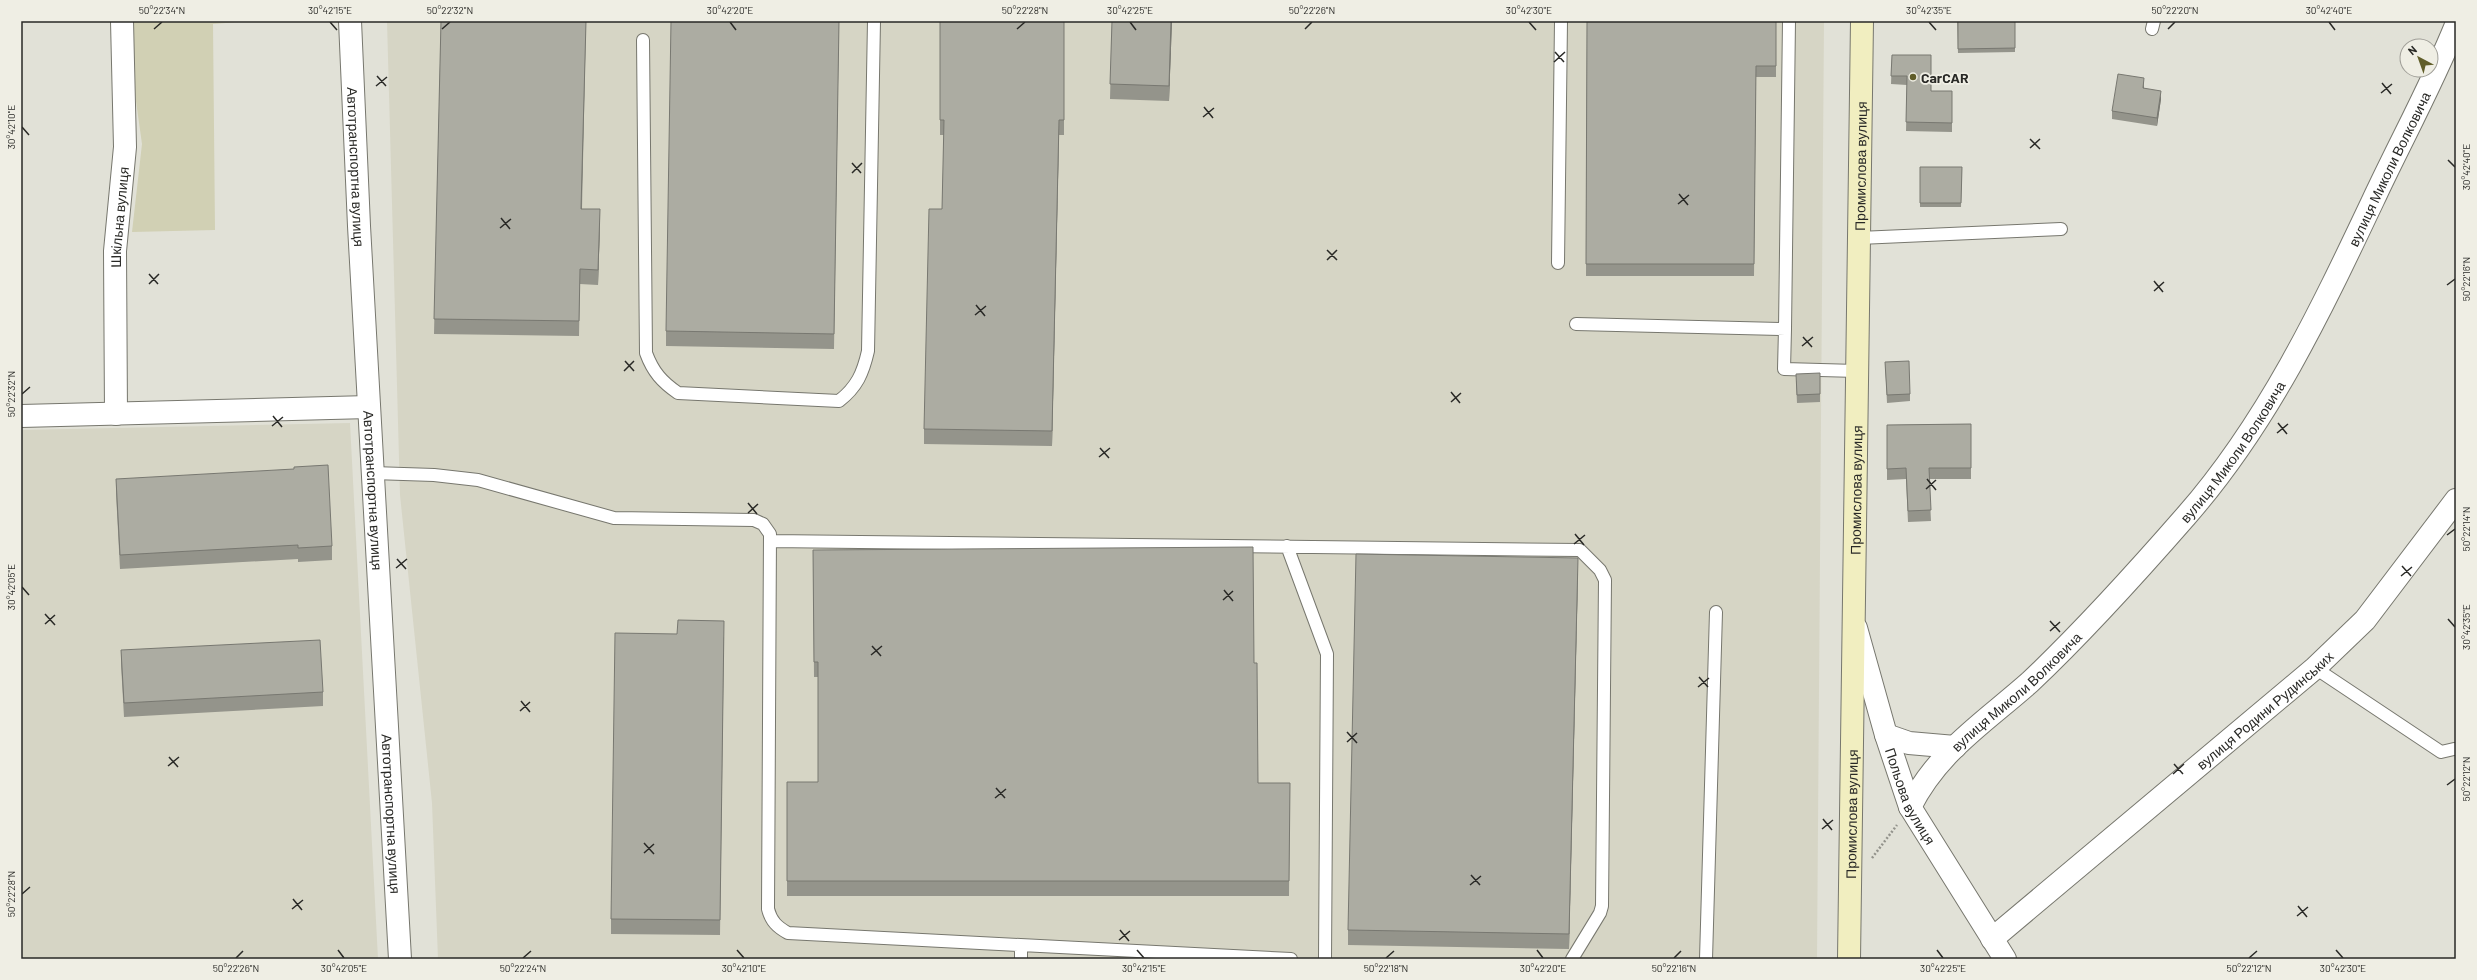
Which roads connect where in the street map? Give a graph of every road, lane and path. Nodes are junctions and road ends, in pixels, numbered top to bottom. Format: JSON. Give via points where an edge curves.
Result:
{"nodes":[{"id":1,"x":122,"y":21,"type":"edge"},
{"id":2,"x":350,"y":21,"type":"edge"},
{"id":3,"x":874,"y":21,"type":"edge"},
{"id":4,"x":1561,"y":21,"type":"edge"},
{"id":5,"x":1789,"y":21,"type":"edge"},
{"id":6,"x":1862,"y":21,"type":"edge"},
{"id":7,"x":2456,"y":25,"type":"edge"},
{"id":8,"x":643,"y":40,"type":"dead end"},
{"id":9,"x":2061,"y":229,"type":"dead end"},
{"id":10,"x":1859,"y":238,"type":"junction"},
{"id":11,"x":1558,"y":263,"type":"dead end"},
{"id":12,"x":1576,"y":324,"type":"dead end"},
{"id":13,"x":1785,"y":329,"type":"junction"},
{"id":14,"x":1857,"y":371,"type":"junction"},
{"id":15,"x":369,"y":407,"type":"junction"},
{"id":16,"x":116,"y":414,"type":"junction"},
{"id":17,"x":21,"y":416,"type":"edge"},
{"id":18,"x":372,"y":473,"type":"junction"},
{"id":19,"x":2456,"y":500,"type":"edge"},
{"id":20,"x":770,"y":540,"type":"junction"},
{"id":21,"x":1287,"y":546,"type":"junction"},
{"id":22,"x":1716,"y":612,"type":"dead end"},
{"id":23,"x":1853,"y":615,"type":"junction"},
{"id":24,"x":2315,"y":668,"type":"junction"},
{"id":25,"x":1886,"y":735,"type":"junction"},
{"id":26,"x":1955,"y":747,"type":"junction"},
{"id":27,"x":2454,"y":749,"type":"dead end"},
{"id":28,"x":1910,"y":806,"type":"junction"},
{"id":29,"x":1870,"y":860,"type":"dead end"},
{"id":30,"x":1992,"y":940,"type":"junction"},
{"id":31,"x":1021,"y":946,"type":"junction"},
{"id":32,"x":400,"y":959,"type":"edge"},
{"id":33,"x":1021,"y":959,"type":"edge"},
{"id":34,"x":1290,"y":959,"type":"edge"},
{"id":35,"x":1325,"y":959,"type":"edge"},
{"id":36,"x":1572,"y":959,"type":"edge"},
{"id":37,"x":1706,"y":959,"type":"edge"},
{"id":38,"x":1849,"y":959,"type":"edge"},
{"id":39,"x":2005,"y":959,"type":"edge"}],
"edges":[{"from":1,"to":16,"type":"street","name":"Шкільна вулиця","via":[[125,147],[115,251]]},
{"from":2,"to":15,"type":"street","name":"Автотранспортна вулиця"},
{"from":3,"to":8,"type":"lane","via":[[868,351],[863,372],[853,390],[839,401],[678,393],[662,382],[651,367],[646,353]]},
{"from":4,"to":11,"type":"lane"},
{"from":5,"to":13,"type":"lane"},
{"from":6,"to":10,"type":"street","name":"Промислова вулиця"},
{"from":7,"to":26,"type":"street","name":"вулиця Миколи Волковича","via":[[2320,312],[2257,424],[2187,515],[2107,602],[2031,681]]},
{"from":9,"to":10,"type":"lane"},
{"from":10,"to":14,"type":"street","name":"Промислова вулиця"},
{"from":12,"to":13,"type":"lane"},
{"from":13,"to":14,"type":"lane","via":[[1784,369]]},
{"from":14,"to":23,"type":"street","name":"Промислова вулиця"},
{"from":15,"to":16,"type":"street"},
{"from":15,"to":18,"type":"street","name":"Автотранспортна вулиця"},
{"from":16,"to":17,"type":"street"},
{"from":18,"to":20,"type":"lane","via":[[434,474],[478,480],[614,518],[754,520],[768,528]]},
{"from":18,"to":32,"type":"street","name":"Автотранспортна вулиця"},
{"from":19,"to":24,"type":"street","name":"вулиця Родини Рудинських","via":[[2365,620]]},
{"from":20,"to":21,"type":"lane"},
{"from":20,"to":31,"type":"lane","via":[[768,909],[774,923],[788,933]]},
{"from":21,"to":35,"type":"lane","via":[[1327,654]]},
{"from":21,"to":36,"type":"lane","via":[[1576,549],[1583,552],[1603,574],[1605,580],[1602,906]]},
{"from":22,"to":37,"type":"lane"},
{"from":23,"to":25,"type":"street","name":"Польова вулиця"},
{"from":23,"to":38,"type":"street","name":"Промислова вулиця"},
{"from":24,"to":27,"type":"lane","via":[[2441,752]]},
{"from":24,"to":30,"type":"street","name":"вулиця Родини Рудинських"},
{"from":25,"to":26,"type":"street","via":[[1909,743]]},
{"from":25,"to":28,"type":"street","name":"Польова вулиця"},
{"from":26,"to":28,"type":"street","name":"вулиця Миколи Волковича","via":[[1922,782]]},
{"from":28,"to":29,"type":"path"},
{"from":28,"to":30,"type":"street","name":"Польова вулиця"},
{"from":30,"to":39,"type":"street","name":"Польова вулиця"},
{"from":31,"to":33,"type":"lane"},
{"from":31,"to":34,"type":"lane"}]}
